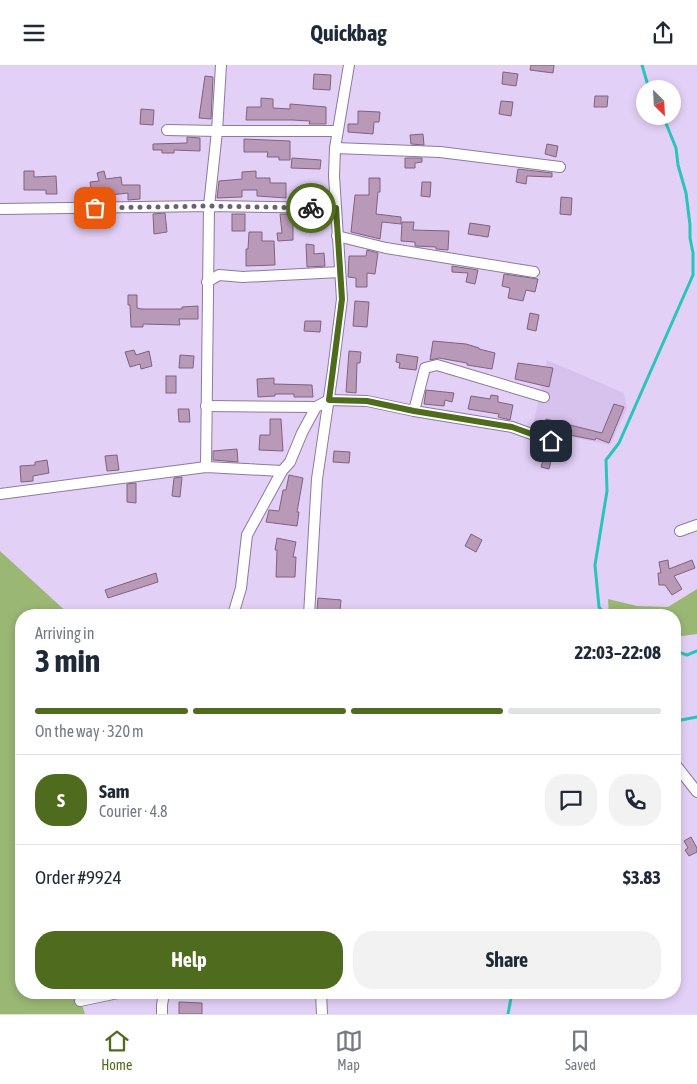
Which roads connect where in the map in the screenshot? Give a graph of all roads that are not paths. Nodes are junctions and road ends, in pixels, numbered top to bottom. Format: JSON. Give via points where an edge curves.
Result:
{"nodes":[{"id":1,"x":221,"y":65,"type":"edge"},
{"id":2,"x":348,"y":65,"type":"edge"},
{"id":3,"x":167,"y":130,"type":"dead end"},
{"id":4,"x":216,"y":131,"type":"junction"},
{"id":5,"x":337,"y":131,"type":"junction"},
{"id":6,"x":335,"y":147,"type":"junction"},
{"id":7,"x":560,"y":167,"type":"dead end"},
{"id":8,"x":209,"y":206,"type":"junction"},
{"id":9,"x":336,"y":208,"type":"junction"},
{"id":10,"x":0,"y":209,"type":"edge"},
{"id":11,"x":337,"y":236,"type":"junction"},
{"id":12,"x":340,"y":272,"type":"junction"},
{"id":13,"x":534,"y":272,"type":"dead end"},
{"id":14,"x":207,"y":282,"type":"junction"},
{"id":15,"x":544,"y":397,"type":"dead end"},
{"id":16,"x":329,"y":400,"type":"junction"},
{"id":17,"x":206,"y":406,"type":"junction"},
{"id":18,"x":316,"y":407,"type":"junction"},
{"id":19,"x":414,"y":411,"type":"junction"},
{"id":20,"x":551,"y":441,"type":"dead end"},
{"id":21,"x":206,"y":467,"type":"junction"},
{"id":22,"x":282,"y":471,"type":"junction"},
{"id":23,"x":0,"y":494,"type":"edge"},
{"id":24,"x":697,"y":525,"type":"edge"},
{"id":25,"x":680,"y":531,"type":"dead end"},
{"id":26,"x":235,"y":609,"type":"edge"},
{"id":27,"x":309,"y":609,"type":"edge"},
{"id":28,"x":681,"y":772,"type":"edge"},
{"id":29,"x":697,"y":792,"type":"edge"},
{"id":30,"x":90,"y":999,"type":"edge"},
{"id":31,"x":163,"y":999,"type":"edge"},
{"id":32,"x":321,"y":999,"type":"edge"},
{"id":33,"x":80,"y":1001,"type":"dead end"},
{"id":34,"x":162,"y":1014,"type":"edge"},
{"id":35,"x":322,"y":1014,"type":"edge"}],
"edges":[{"from":1,"to":4,"type":"street"},
{"from":2,"to":5,"type":"street"},
{"from":3,"to":4,"type":"street"},
{"from":4,"to":5,"type":"street"},
{"from":4,"to":8,"type":"street"},
{"from":5,"to":6,"type":"street"},
{"from":6,"to":7,"type":"street","via":[[440,152]]},
{"from":6,"to":9,"type":"street"},
{"from":8,"to":9,"type":"street"},
{"from":8,"to":10,"type":"street"},
{"from":8,"to":14,"type":"street"},
{"from":9,"to":11,"type":"street"},
{"from":11,"to":12,"type":"street"},
{"from":11,"to":13,"type":"street","via":[[386,248]]},
{"from":12,"to":14,"type":"street","via":[[243,277],[219,275]]},
{"from":12,"to":16,"type":"street","via":[[342,299]]},
{"from":14,"to":17,"type":"street"},
{"from":15,"to":19,"type":"street","via":[[437,365],[425,368]]},
{"from":16,"to":18,"type":"street"},
{"from":16,"to":19,"type":"street","via":[[367,401]]},
{"from":16,"to":27,"type":"street","via":[[318,479]]},
{"from":17,"to":18,"type":"street"},
{"from":17,"to":21,"type":"street"},
{"from":18,"to":22,"type":"street","via":[[290,462]]},
{"from":19,"to":20,"type":"street","via":[[512,427]]},
{"from":21,"to":22,"type":"street"},
{"from":21,"to":23,"type":"street"},
{"from":22,"to":26,"type":"street","via":[[246,535],[241,588]]},
{"from":24,"to":25,"type":"street"},
{"from":28,"to":29,"type":"street"},
{"from":30,"to":33,"type":"street"},
{"from":31,"to":34,"type":"street"},
{"from":32,"to":35,"type":"street"}]}
